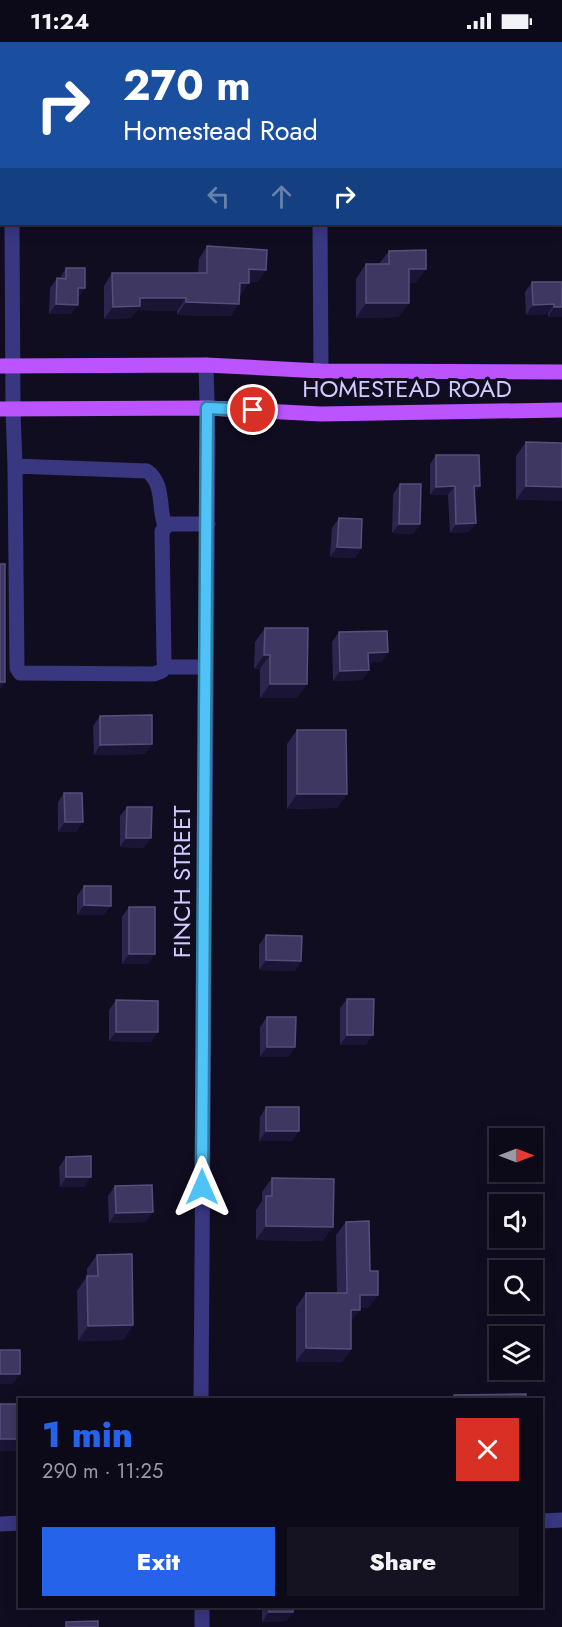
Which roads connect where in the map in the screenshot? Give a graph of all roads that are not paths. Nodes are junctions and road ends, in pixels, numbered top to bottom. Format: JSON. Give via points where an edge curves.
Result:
{"nodes":[{"id":1,"x":12,"y":225,"type":"edge"},
{"id":2,"x":320,"y":225,"type":"edge"},
{"id":3,"x":6,"y":275,"type":"edge"},
{"id":4,"x":206,"y":365,"type":"junction"},
{"id":5,"x":6,"y":366,"type":"edge"},
{"id":6,"x":321,"y":371,"type":"junction"},
{"id":7,"x":562,"y":372,"type":"edge"},
{"id":8,"x":207,"y":408,"type":"junction"},
{"id":9,"x":6,"y":409,"type":"edge"},
{"id":10,"x":562,"y":410,"type":"edge"},
{"id":11,"x":15,"y":466,"type":"junction"},
{"id":12,"x":207,"y":524,"type":"junction"},
{"id":13,"x":165,"y":526,"type":"junction"},
{"id":14,"x":165,"y":665,"type":"junction"},
{"id":15,"x":206,"y":667,"type":"junction"},
{"id":16,"x":201,"y":1398,"type":"edge"},
{"id":17,"x":562,"y":1520,"type":"edge"},
{"id":18,"x":543,"y":1521,"type":"edge"},
{"id":19,"x":18,"y":1523,"type":"edge"},
{"id":20,"x":0,"y":1524,"type":"edge"},
{"id":21,"x":202,"y":1608,"type":"edge"},
{"id":22,"x":202,"y":1627,"type":"edge"}],
"edges":[{"from":1,"to":3,"type":"street"},
{"from":2,"to":6,"type":"street"},
{"from":3,"to":5,"type":"street"},
{"from":4,"to":5,"type":"main road","name":"HOMESTEAD ROAD"},
{"from":4,"to":6,"type":"main road","name":"HOMESTEAD ROAD"},
{"from":4,"to":8,"type":"street","name":"FINCH STREET"},
{"from":5,"to":9,"type":"street"},
{"from":6,"to":7,"type":"main road","name":"HOMESTEAD ROAD"},
{"from":8,"to":9,"type":"main road","name":"HOMESTEAD ROAD"},
{"from":8,"to":10,"type":"main road","name":"HOMESTEAD ROAD","via":[[321,414]]},
{"from":8,"to":12,"type":"street","name":"FINCH STREET"},
{"from":9,"to":11,"type":"street"},
{"from":11,"to":13,"type":"street","via":[[147,471],[160,491]]},
{"from":11,"to":14,"type":"street","via":[[20,673],[154,674]]},
{"from":12,"to":13,"type":"street"},
{"from":12,"to":15,"type":"street","name":"FINCH STREET"},
{"from":13,"to":14,"type":"street"},
{"from":14,"to":15,"type":"street"},
{"from":15,"to":16,"type":"street","name":"FINCH STREET"},
{"from":17,"to":18,"type":"street"},
{"from":19,"to":20,"type":"street"},
{"from":21,"to":22,"type":"street"}]}
